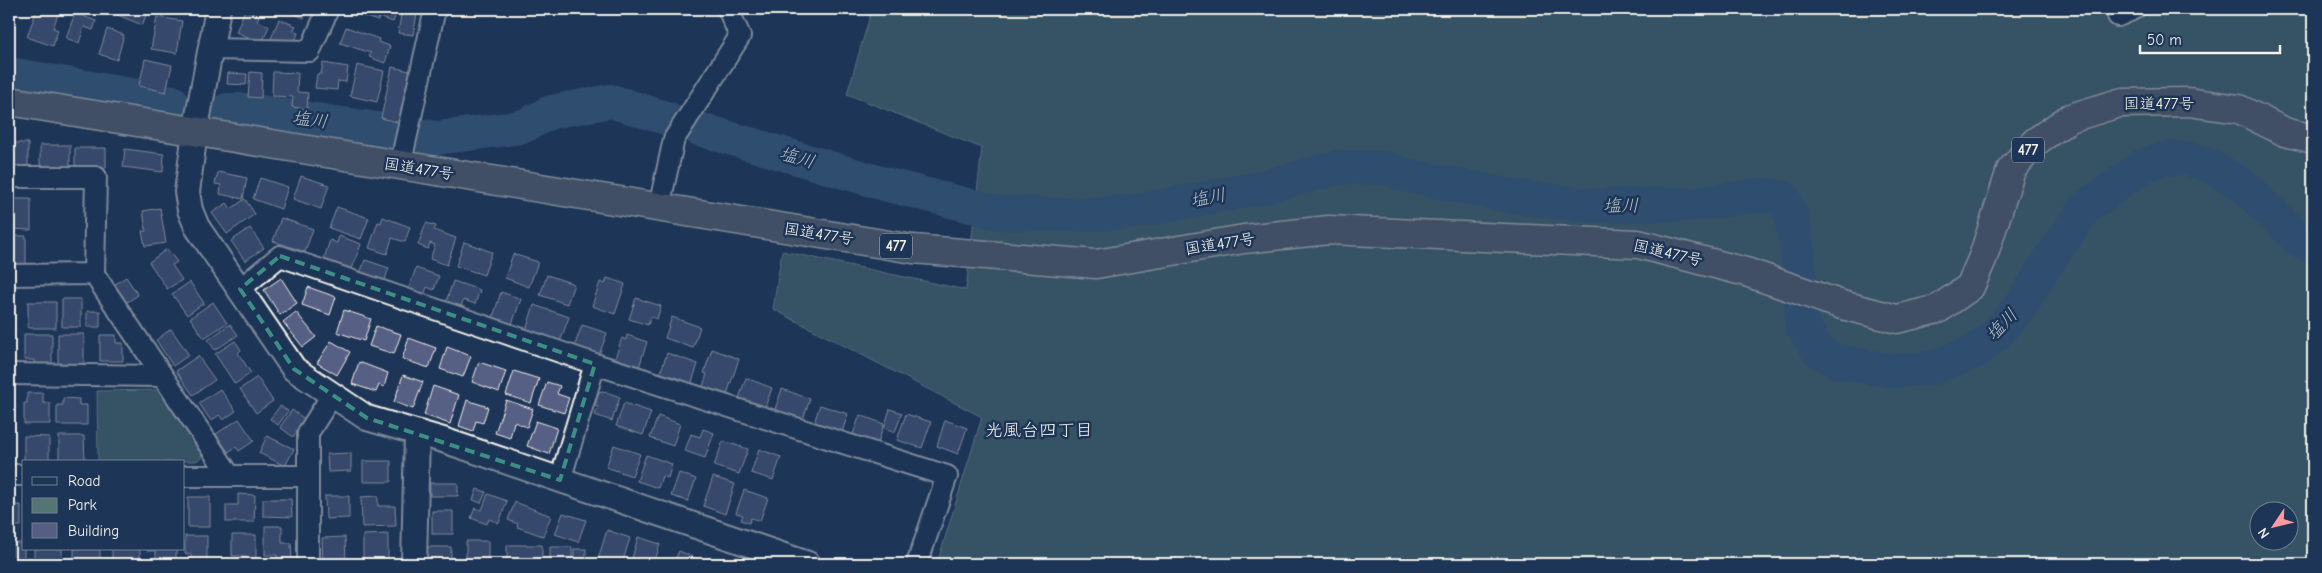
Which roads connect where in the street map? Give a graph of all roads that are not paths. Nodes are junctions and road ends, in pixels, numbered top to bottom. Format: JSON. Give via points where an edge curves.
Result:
{"nodes":[{"id":1,"x":218,"y":9,"type":"edge"},
{"id":2,"x":328,"y":9,"type":"edge"},
{"id":3,"x":435,"y":9,"type":"edge"},
{"id":4,"x":728,"y":9,"type":"edge"},
{"id":5,"x":210,"y":49,"type":"junction"},
{"id":6,"x":9,"y":101,"type":"edge"},
{"id":7,"x":195,"y":132,"type":"junction"},
{"id":8,"x":2313,"y":140,"type":"edge"},
{"id":9,"x":400,"y":166,"type":"junction"},
{"id":10,"x":9,"y":177,"type":"edge"},
{"id":11,"x":659,"y":207,"type":"junction"},
{"id":12,"x":94,"y":274,"type":"junction"},
{"id":13,"x":9,"y":275,"type":"edge"},
{"id":14,"x":240,"y":289,"type":"junction"},
{"id":15,"x":595,"y":364,"type":"junction"},
{"id":16,"x":9,"y":374,"type":"edge"},
{"id":17,"x":162,"y":376,"type":"junction"},
{"id":18,"x":332,"y":395,"type":"junction"},
{"id":19,"x":417,"y":432,"type":"junction"},
{"id":20,"x":9,"y":475,"type":"edge"},
{"id":21,"x":22,"y":475,"type":"edge"},
{"id":22,"x":185,"y":476,"type":"edge"},
{"id":23,"x":230,"y":476,"type":"junction"},
{"id":24,"x":308,"y":476,"type":"junction"},
{"id":25,"x":560,"y":480,"type":"junction"},
{"id":26,"x":308,"y":564,"type":"edge"},
{"id":27,"x":414,"y":564,"type":"edge"},
{"id":28,"x":808,"y":564,"type":"edge"},
{"id":29,"x":918,"y":564,"type":"edge"}],
"edges":[{"from":1,"to":5,"type":"street"},
{"from":2,"to":5,"type":"street","via":[[310,51]]},
{"from":3,"to":9,"type":"street"},
{"from":4,"to":11,"type":"street","via":[[740,36],[674,139]]},
{"from":5,"to":7,"type":"street"},
{"from":6,"to":7,"type":"highway","name":"国道477号","number":"477"},
{"from":7,"to":9,"type":"highway","name":"国道477号","number":"477"},
{"from":7,"to":14,"type":"street","via":[[187,192],[190,210],[197,227]]},
{"from":8,"to":11,"type":"highway","name":"国道477号","number":"477","via":[[2285,132],[2239,110],[2188,102],[2119,103],[2070,118],[2035,142],[2012,170],[1970,287],[1938,309],[1897,319],[1746,272],[1638,244],[1329,230],[1244,239],[1096,264],[913,249]]},
{"from":9,"to":11,"type":"highway","name":"国道477号","number":"477"},
{"from":10,"to":12,"type":"street","via":[[96,177]]},
{"from":12,"to":13,"type":"street"},
{"from":12,"to":17,"type":"street"},
{"from":14,"to":15,"type":"street","via":[[280,256]]},
{"from":14,"to":18,"type":"street","via":[[294,369]]},
{"from":15,"to":25,"type":"street"},
{"from":15,"to":29,"type":"street","via":[[947,476]]},
{"from":16,"to":17,"type":"street"},
{"from":17,"to":23,"type":"street"},
{"from":18,"to":19,"type":"street","via":[[367,418]]},
{"from":18,"to":24,"type":"street","via":[[308,433]]},
{"from":19,"to":25,"type":"street"},
{"from":19,"to":27,"type":"street"},
{"from":20,"to":21,"type":"street"},
{"from":22,"to":23,"type":"street"},
{"from":23,"to":24,"type":"street"},
{"from":24,"to":26,"type":"street"},
{"from":25,"to":28,"type":"street"}]}
